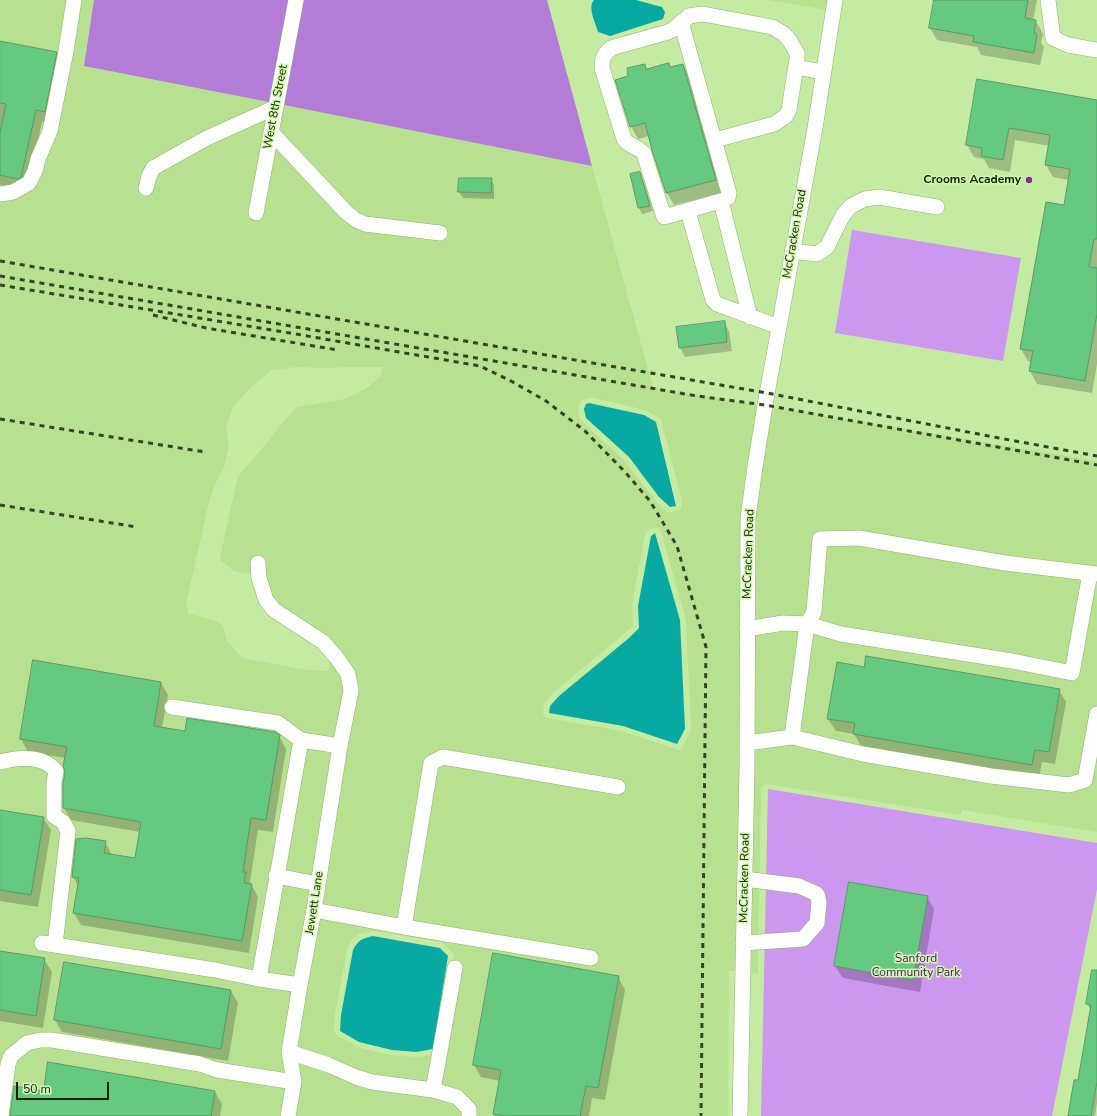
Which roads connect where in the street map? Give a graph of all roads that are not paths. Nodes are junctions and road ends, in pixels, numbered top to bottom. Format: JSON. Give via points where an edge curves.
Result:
{"nodes":[{"id":1,"x":74,"y":0,"type":"edge"},
{"id":2,"x":296,"y":0,"type":"edge"},
{"id":3,"x":835,"y":0,"type":"edge"},
{"id":4,"x":1048,"y":0,"type":"edge"},
{"id":5,"x":681,"y":22,"type":"junction"},
{"id":6,"x":1097,"y":50,"type":"edge"},
{"id":7,"x":796,"y":68,"type":"junction"},
{"id":8,"x":824,"y":72,"type":"junction"},
{"id":9,"x":276,"y":107,"type":"junction"},
{"id":10,"x":271,"y":132,"type":"junction"},
{"id":11,"x":715,"y":140,"type":"junction"},
{"id":12,"x":146,"y":188,"type":"dead end"},
{"id":13,"x":0,"y":194,"type":"edge"},
{"id":14,"x":721,"y":201,"type":"junction"},
{"id":15,"x":937,"y":207,"type":"dead end"},
{"id":16,"x":688,"y":210,"type":"junction"},
{"id":17,"x":256,"y":213,"type":"dead end"},
{"id":18,"x":440,"y":233,"type":"dead end"},
{"id":19,"x":792,"y":251,"type":"junction"},
{"id":20,"x":750,"y":317,"type":"junction"},
{"id":21,"x":779,"y":327,"type":"junction"},
{"id":22,"x":258,"y":563,"type":"dead end"},
{"id":23,"x":1093,"y":573,"type":"edge"},
{"id":24,"x":807,"y":624,"type":"junction"},
{"id":25,"x":747,"y":629,"type":"junction"},
{"id":26,"x":172,"y":707,"type":"dead end"},
{"id":27,"x":1097,"y":714,"type":"edge"},
{"id":28,"x":792,"y":737,"type":"junction"},
{"id":29,"x":301,"y":740,"type":"junction"},
{"id":30,"x":747,"y":743,"type":"junction"},
{"id":31,"x":340,"y":746,"type":"junction"},
{"id":32,"x":0,"y":762,"type":"edge"},
{"id":33,"x":618,"y":787,"type":"dead end"},
{"id":34,"x":276,"y":876,"type":"junction"},
{"id":35,"x":745,"y":879,"type":"junction"},
{"id":36,"x":318,"y":884,"type":"junction"},
{"id":37,"x":314,"y":910,"type":"junction"},
{"id":38,"x":404,"y":927,"type":"junction"},
{"id":39,"x":743,"y":943,"type":"junction"},
{"id":40,"x":591,"y":958,"type":"dead end"},
{"id":41,"x":455,"y":968,"type":"dead end"},
{"id":42,"x":259,"y":979,"type":"junction"},
{"id":43,"x":300,"y":985,"type":"junction"},
{"id":44,"x":289,"y":1052,"type":"junction"},
{"id":45,"x":294,"y":1082,"type":"junction"},
{"id":46,"x":434,"y":1090,"type":"junction"},
{"id":47,"x":1,"y":1116,"type":"edge"},
{"id":48,"x":288,"y":1116,"type":"edge"},
{"id":49,"x":469,"y":1116,"type":"edge"},
{"id":50,"x":740,"y":1116,"type":"edge"}],
"edges":[{"from":1,"to":13,"type":"street","via":[[50,131],[35,171],[29,183],[13,192]]},
{"from":2,"to":9,"type":"street","name":"West 8th Street"},
{"from":3,"to":8,"type":"street","name":"McCracken Road"},
{"from":4,"to":6,"type":"street","via":[[1054,38],[1068,45]]},
{"from":5,"to":7,"type":"street","via":[[689,16],[702,14],[772,27],[784,34],[795,48]]},
{"from":5,"to":11,"type":"street"},
{"from":5,"to":16,"type":"street","via":[[668,32],[611,48],[602,57],[602,68],[624,140],[644,154],[664,218]]},
{"from":7,"to":8,"type":"street"},
{"from":7,"to":11,"type":"street","via":[[786,116],[774,124]]},
{"from":8,"to":19,"type":"street","name":"McCracken Road"},
{"from":9,"to":10,"type":"street","name":"West 8th Street"},
{"from":9,"to":12,"type":"street","via":[[207,138],[153,168]]},
{"from":10,"to":17,"type":"street","name":"West 8th Street"},
{"from":10,"to":18,"type":"street","via":[[356,220],[365,224]]},
{"from":11,"to":14,"type":"street","via":[[729,193],[728,198]]},
{"from":14,"to":16,"type":"street"},
{"from":14,"to":20,"type":"street"},
{"from":15,"to":19,"type":"street","via":[[878,197],[865,199],[851,206],[843,215],[827,247],[816,254]]},
{"from":16,"to":20,"type":"street","via":[[713,300]]},
{"from":19,"to":21,"type":"street","name":"McCracken Road"},
{"from":20,"to":21,"type":"street"},
{"from":21,"to":25,"type":"street","name":"McCracken Road","via":[[748,518]]},
{"from":22,"to":31,"type":"street","name":"Jewett Lane","via":[[259,578],[266,600],[274,610],[323,642],[348,674],[350,691]]},
{"from":23,"to":24,"type":"street","via":[[1005,563],[859,538],[820,539],[814,612]]},
{"from":23,"to":24,"type":"street","via":[[1072,673],[841,634]]},
{"from":24,"to":25,"type":"street","via":[[783,623]]},
{"from":24,"to":28,"type":"street"},
{"from":25,"to":30,"type":"street","name":"McCracken Road"},
{"from":26,"to":29,"type":"street","via":[[278,723]]},
{"from":27,"to":28,"type":"street","via":[[1085,780],[1069,785],[991,776],[863,754]]},
{"from":28,"to":30,"type":"street"},
{"from":29,"to":31,"type":"street"},
{"from":29,"to":34,"type":"street"},
{"from":30,"to":35,"type":"street","name":"McCracken Road"},
{"from":31,"to":36,"type":"street","name":"Jewett Lane"},
{"from":32,"to":42,"type":"street","via":[[27,759],[42,761],[56,771],[54,816],[63,822],[68,831],[48,944]]},
{"from":33,"to":38,"type":"street","via":[[443,757],[431,763]]},
{"from":34,"to":36,"type":"street"},
{"from":34,"to":42,"type":"street"},
{"from":35,"to":39,"type":"street","name":"McCracken Road"},
{"from":35,"to":39,"type":"street","via":[[799,886],[817,894],[819,902],[817,924],[803,939]]},
{"from":36,"to":37,"type":"street","name":"Jewett Lane"},
{"from":37,"to":38,"type":"street"},
{"from":37,"to":43,"type":"street","name":"Jewett Lane"},
{"from":38,"to":40,"type":"street"},
{"from":39,"to":50,"type":"street","name":"McCracken Road"},
{"from":41,"to":46,"type":"street"},
{"from":42,"to":43,"type":"street"},
{"from":43,"to":44,"type":"street","name":"Jewett Lane"},
{"from":44,"to":45,"type":"street","name":"Jewett Lane"},
{"from":44,"to":46,"type":"street","via":[[372,1082]]},
{"from":45,"to":47,"type":"street","via":[[217,1070],[200,1064],[41,1040],[27,1043],[11,1056]]},
{"from":45,"to":48,"type":"street","name":"Jewett Lane"},
{"from":46,"to":49,"type":"street","via":[[457,1097],[469,1109]]}]}
